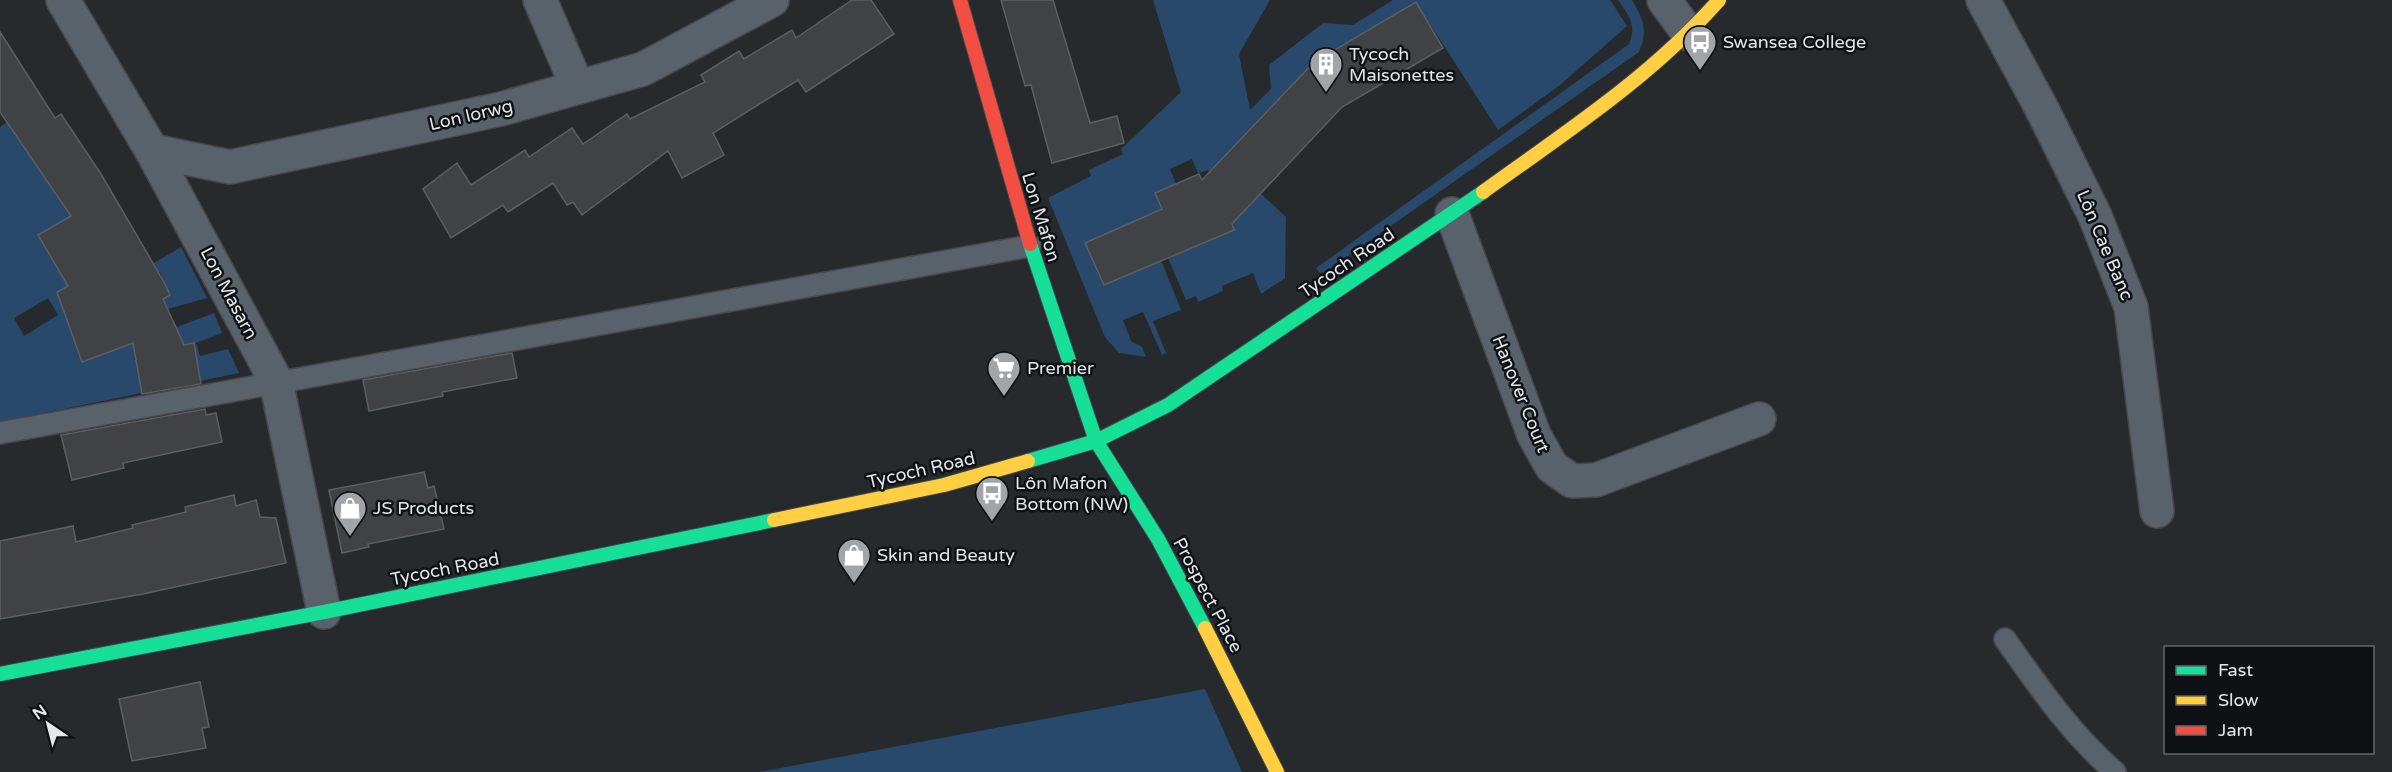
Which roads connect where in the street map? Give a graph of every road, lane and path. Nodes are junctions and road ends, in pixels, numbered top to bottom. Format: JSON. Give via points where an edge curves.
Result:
{"nodes":[{"id":1,"x":63,"y":0,"type":"edge"},
{"id":2,"x":540,"y":0,"type":"edge"},
{"id":3,"x":772,"y":0,"type":"edge"},
{"id":4,"x":960,"y":0,"type":"edge"},
{"id":5,"x":1664,"y":0,"type":"edge"},
{"id":6,"x":1719,"y":0,"type":"edge"},
{"id":7,"x":1985,"y":1,"type":"edge"},
{"id":8,"x":1689,"y":34,"type":"junction"},
{"id":9,"x":577,"y":86,"type":"junction"},
{"id":10,"x":153,"y":151,"type":"junction"},
{"id":11,"x":1452,"y":214,"type":"junction"},
{"id":12,"x":1030,"y":246,"type":"junction"},
{"id":13,"x":276,"y":381,"type":"junction"},
{"id":14,"x":1758,"y":419,"type":"dead end"},
{"id":15,"x":0,"y":433,"type":"edge"},
{"id":16,"x":1096,"y":441,"type":"junction"},
{"id":17,"x":2157,"y":511,"type":"dead end"},
{"id":18,"x":324,"y":612,"type":"junction"},
{"id":19,"x":2005,"y":639,"type":"dead end"},
{"id":20,"x":0,"y":674,"type":"edge"},
{"id":21,"x":1277,"y":772,"type":"edge"},
{"id":22,"x":2115,"y":772,"type":"edge"}],
"edges":[{"from":1,"to":10,"type":"street","name":"Lon Masarn"},
{"from":2,"to":9,"type":"street"},
{"from":3,"to":9,"type":"street","name":"Lon Iorwg","via":[[643,69]]},
{"from":4,"to":12,"type":"street","name":"Lon Mafon"},
{"from":5,"to":8,"type":"street"},
{"from":6,"to":8,"type":"street","name":"Tycoch Road"},
{"from":7,"to":17,"type":"street","name":"Lôn Cae Banc","via":[[2096,216],[2131,307]]},
{"from":8,"to":11,"type":"street","name":"Tycoch Road","via":[[1626,88]]},
{"from":9,"to":10,"type":"street","name":"Lon Iorwg","via":[[501,109],[230,167]]},
{"from":10,"to":13,"type":"street","name":"Lon Masarn"},
{"from":11,"to":14,"type":"street","name":"Hanover Court","via":[[1534,435],[1552,467],[1572,481],[1596,480]]},
{"from":11,"to":16,"type":"street","name":"Tycoch Road","via":[[1168,405]]},
{"from":12,"to":13,"type":"lane"},
{"from":12,"to":16,"type":"street","name":"Lon Mafon"},
{"from":13,"to":15,"type":"lane"},
{"from":13,"to":18,"type":"street","name":"Lon Masarn"},
{"from":16,"to":18,"type":"street","name":"Tycoch Road","via":[[944,485]]},
{"from":16,"to":21,"type":"street","name":"Prospect Place","via":[[1158,539]]},
{"from":18,"to":20,"type":"street","name":"Tycoch Road"},
{"from":19,"to":22,"type":"lane","via":[[2059,716]]}]}
